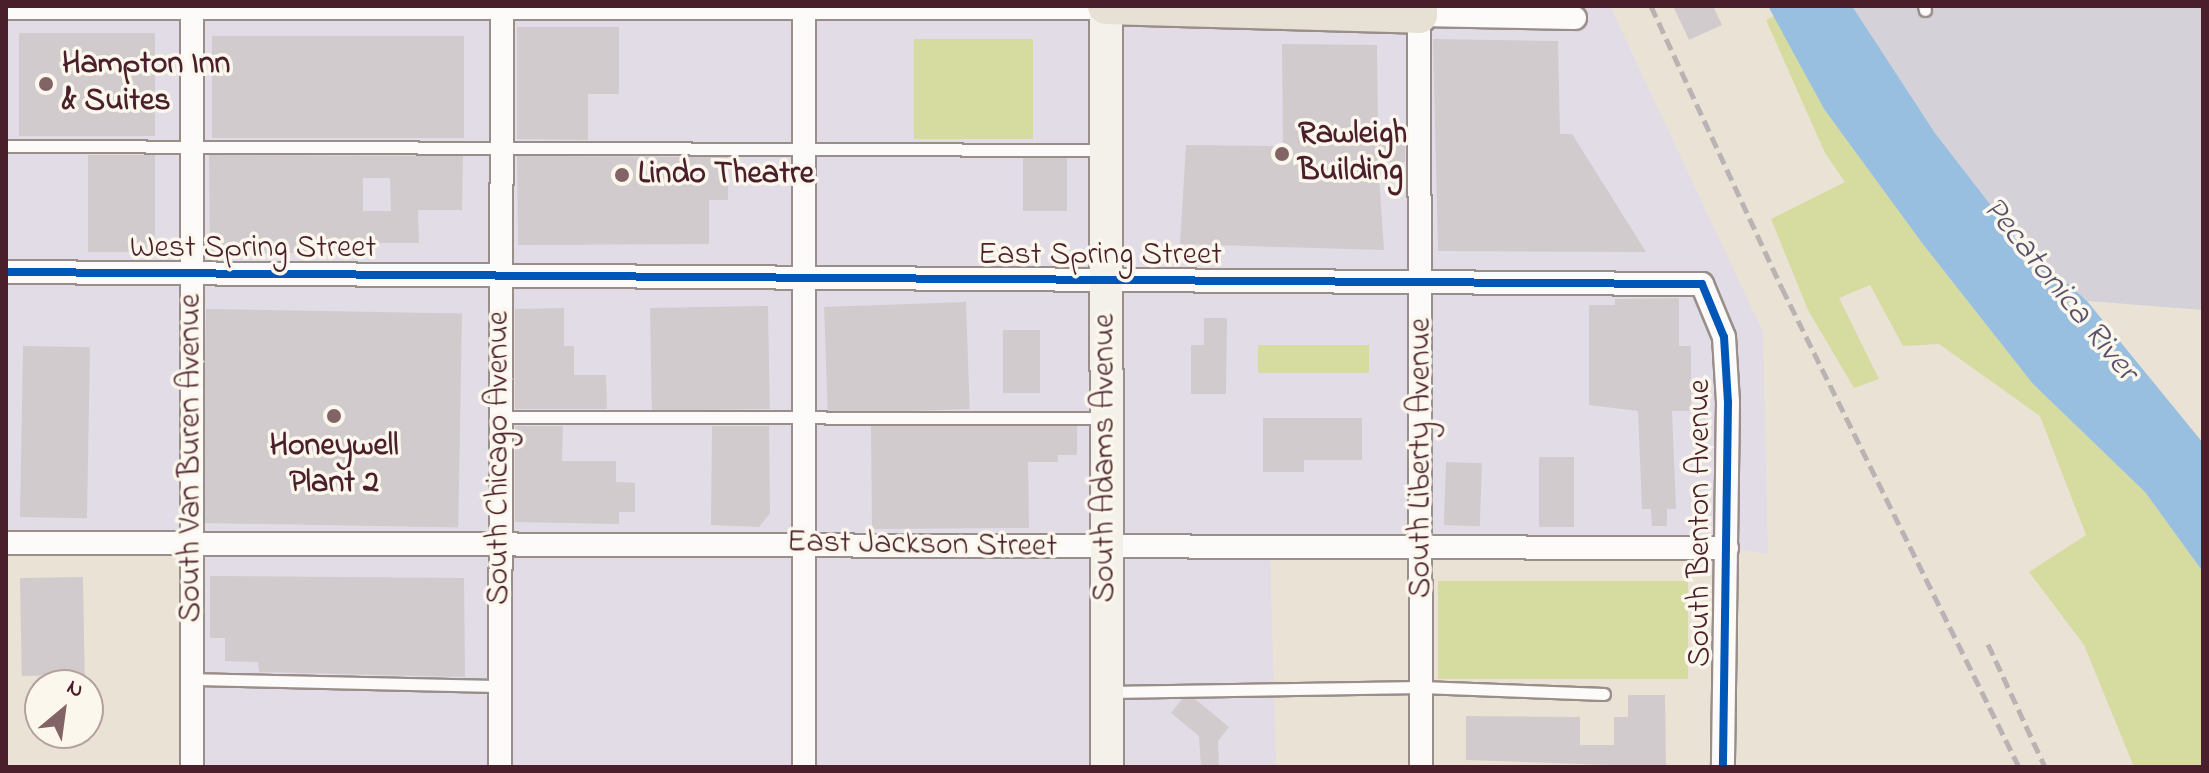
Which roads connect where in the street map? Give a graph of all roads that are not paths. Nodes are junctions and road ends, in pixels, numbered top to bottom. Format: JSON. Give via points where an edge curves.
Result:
{"nodes":[{"id":1,"x":192,"y":7,"type":"edge"},
{"id":2,"x":1106,"y":7,"type":"edge"},
{"id":3,"x":6,"y":8,"type":"edge"},
{"id":4,"x":502,"y":8,"type":"edge"},
{"id":5,"x":804,"y":9,"type":"edge"},
{"id":6,"x":1419,"y":10,"type":"edge"},
{"id":7,"x":1575,"y":18,"type":"dead end"},
{"id":8,"x":500,"y":144,"type":"junction"},
{"id":9,"x":6,"y":146,"type":"edge"},
{"id":10,"x":192,"y":146,"type":"junction"},
{"id":11,"x":803,"y":147,"type":"junction"},
{"id":12,"x":1107,"y":151,"type":"junction"},
{"id":13,"x":6,"y":272,"type":"edge"},
{"id":14,"x":192,"y":273,"type":"junction"},
{"id":15,"x":499,"y":274,"type":"junction"},
{"id":16,"x":805,"y":279,"type":"junction"},
{"id":17,"x":1105,"y":280,"type":"junction"},
{"id":18,"x":1422,"y":280,"type":"junction"},
{"id":19,"x":1702,"y":284,"type":"joint"},
{"id":20,"x":500,"y":417,"type":"junction"},
{"id":21,"x":1106,"y":418,"type":"junction"},
{"id":22,"x":806,"y":419,"type":"junction"},
{"id":23,"x":501,"y":541,"type":"junction"},
{"id":24,"x":6,"y":543,"type":"edge"},
{"id":25,"x":192,"y":544,"type":"junction"},
{"id":26,"x":806,"y":545,"type":"junction"},
{"id":27,"x":1108,"y":548,"type":"junction"},
{"id":28,"x":1421,"y":548,"type":"junction"},
{"id":29,"x":1727,"y":548,"type":"junction"},
{"id":30,"x":192,"y":679,"type":"junction"},
{"id":31,"x":501,"y":686,"type":"junction"},
{"id":32,"x":1421,"y":687,"type":"junction"},
{"id":33,"x":1107,"y":692,"type":"junction"},
{"id":34,"x":1604,"y":694,"type":"dead end"},
{"id":35,"x":192,"y":767,"type":"edge"},
{"id":36,"x":500,"y":767,"type":"edge"},
{"id":37,"x":804,"y":767,"type":"edge"},
{"id":38,"x":1107,"y":767,"type":"edge"},
{"id":39,"x":1421,"y":767,"type":"edge"},
{"id":40,"x":1723,"y":767,"type":"edge"}],
"edges":[{"from":1,"to":3,"type":"street"},
{"from":1,"to":4,"type":"street"},
{"from":1,"to":10,"type":"street","name":"South Van Buren Avenue"},
{"from":2,"to":5,"type":"street"},
{"from":2,"to":6,"type":"main road"},
{"from":2,"to":12,"type":"street","name":"South Adams Avenue"},
{"from":4,"to":5,"type":"street"},
{"from":4,"to":8,"type":"street","name":"South Chicago Avenue"},
{"from":5,"to":11,"type":"street"},
{"from":6,"to":7,"type":"street"},
{"from":6,"to":18,"type":"street","name":"South Liberty Avenue"},
{"from":8,"to":10,"type":"lane"},
{"from":8,"to":11,"type":"lane"},
{"from":8,"to":15,"type":"street","name":"South Chicago Avenue"},
{"from":9,"to":10,"type":"lane"},
{"from":10,"to":14,"type":"street","name":"South Van Buren Avenue"},
{"from":11,"to":12,"type":"lane"},
{"from":11,"to":16,"type":"street"},
{"from":12,"to":17,"type":"street","name":"South Adams Avenue"},
{"from":13,"to":14,"type":"street","name":"West Spring Street"},
{"from":14,"to":15,"type":"street","name":"West Spring Street"},
{"from":14,"to":25,"type":"street","name":"South Van Buren Avenue"},
{"from":15,"to":16,"type":"street","name":"East Spring Street"},
{"from":15,"to":20,"type":"street","name":"South Chicago Avenue"},
{"from":16,"to":17,"type":"street","name":"East Spring Street"},
{"from":16,"to":22,"type":"street"},
{"from":17,"to":18,"type":"street","name":"East Spring Street"},
{"from":17,"to":21,"type":"street","name":"South Adams Avenue"},
{"from":18,"to":19,"type":"street","name":"East Spring Street"},
{"from":18,"to":28,"type":"street","name":"South Liberty Avenue"},
{"from":19,"to":29,"type":"street","name":"South Benton Avenue","via":[[1724,337]]},
{"from":20,"to":22,"type":"lane"},
{"from":20,"to":23,"type":"street","name":"South Chicago Avenue"},
{"from":21,"to":22,"type":"lane"},
{"from":21,"to":27,"type":"street","name":"South Adams Avenue"},
{"from":22,"to":26,"type":"street"},
{"from":23,"to":25,"type":"street","name":"East Jackson Street"},
{"from":23,"to":26,"type":"street","name":"East Jackson Street"},
{"from":23,"to":31,"type":"street","name":"South Chicago Avenue"},
{"from":24,"to":25,"type":"street","name":"East Jackson Street"},
{"from":25,"to":30,"type":"street","name":"South Van Buren Avenue"},
{"from":26,"to":27,"type":"street","name":"East Jackson Street"},
{"from":26,"to":37,"type":"street"},
{"from":27,"to":28,"type":"street","name":"East Jackson Street"},
{"from":27,"to":33,"type":"street","name":"South Adams Avenue"},
{"from":28,"to":29,"type":"street","name":"East Jackson Street"},
{"from":28,"to":32,"type":"street","name":"South Liberty Avenue"},
{"from":29,"to":40,"type":"street","name":"South Benton Avenue"},
{"from":30,"to":31,"type":"lane"},
{"from":30,"to":35,"type":"street","name":"South Van Buren Avenue"},
{"from":31,"to":36,"type":"street","name":"South Chicago Avenue"},
{"from":32,"to":33,"type":"lane"},
{"from":32,"to":34,"type":"lane"},
{"from":32,"to":39,"type":"street","name":"South Liberty Avenue"},
{"from":33,"to":38,"type":"street","name":"South Adams Avenue"}]}
